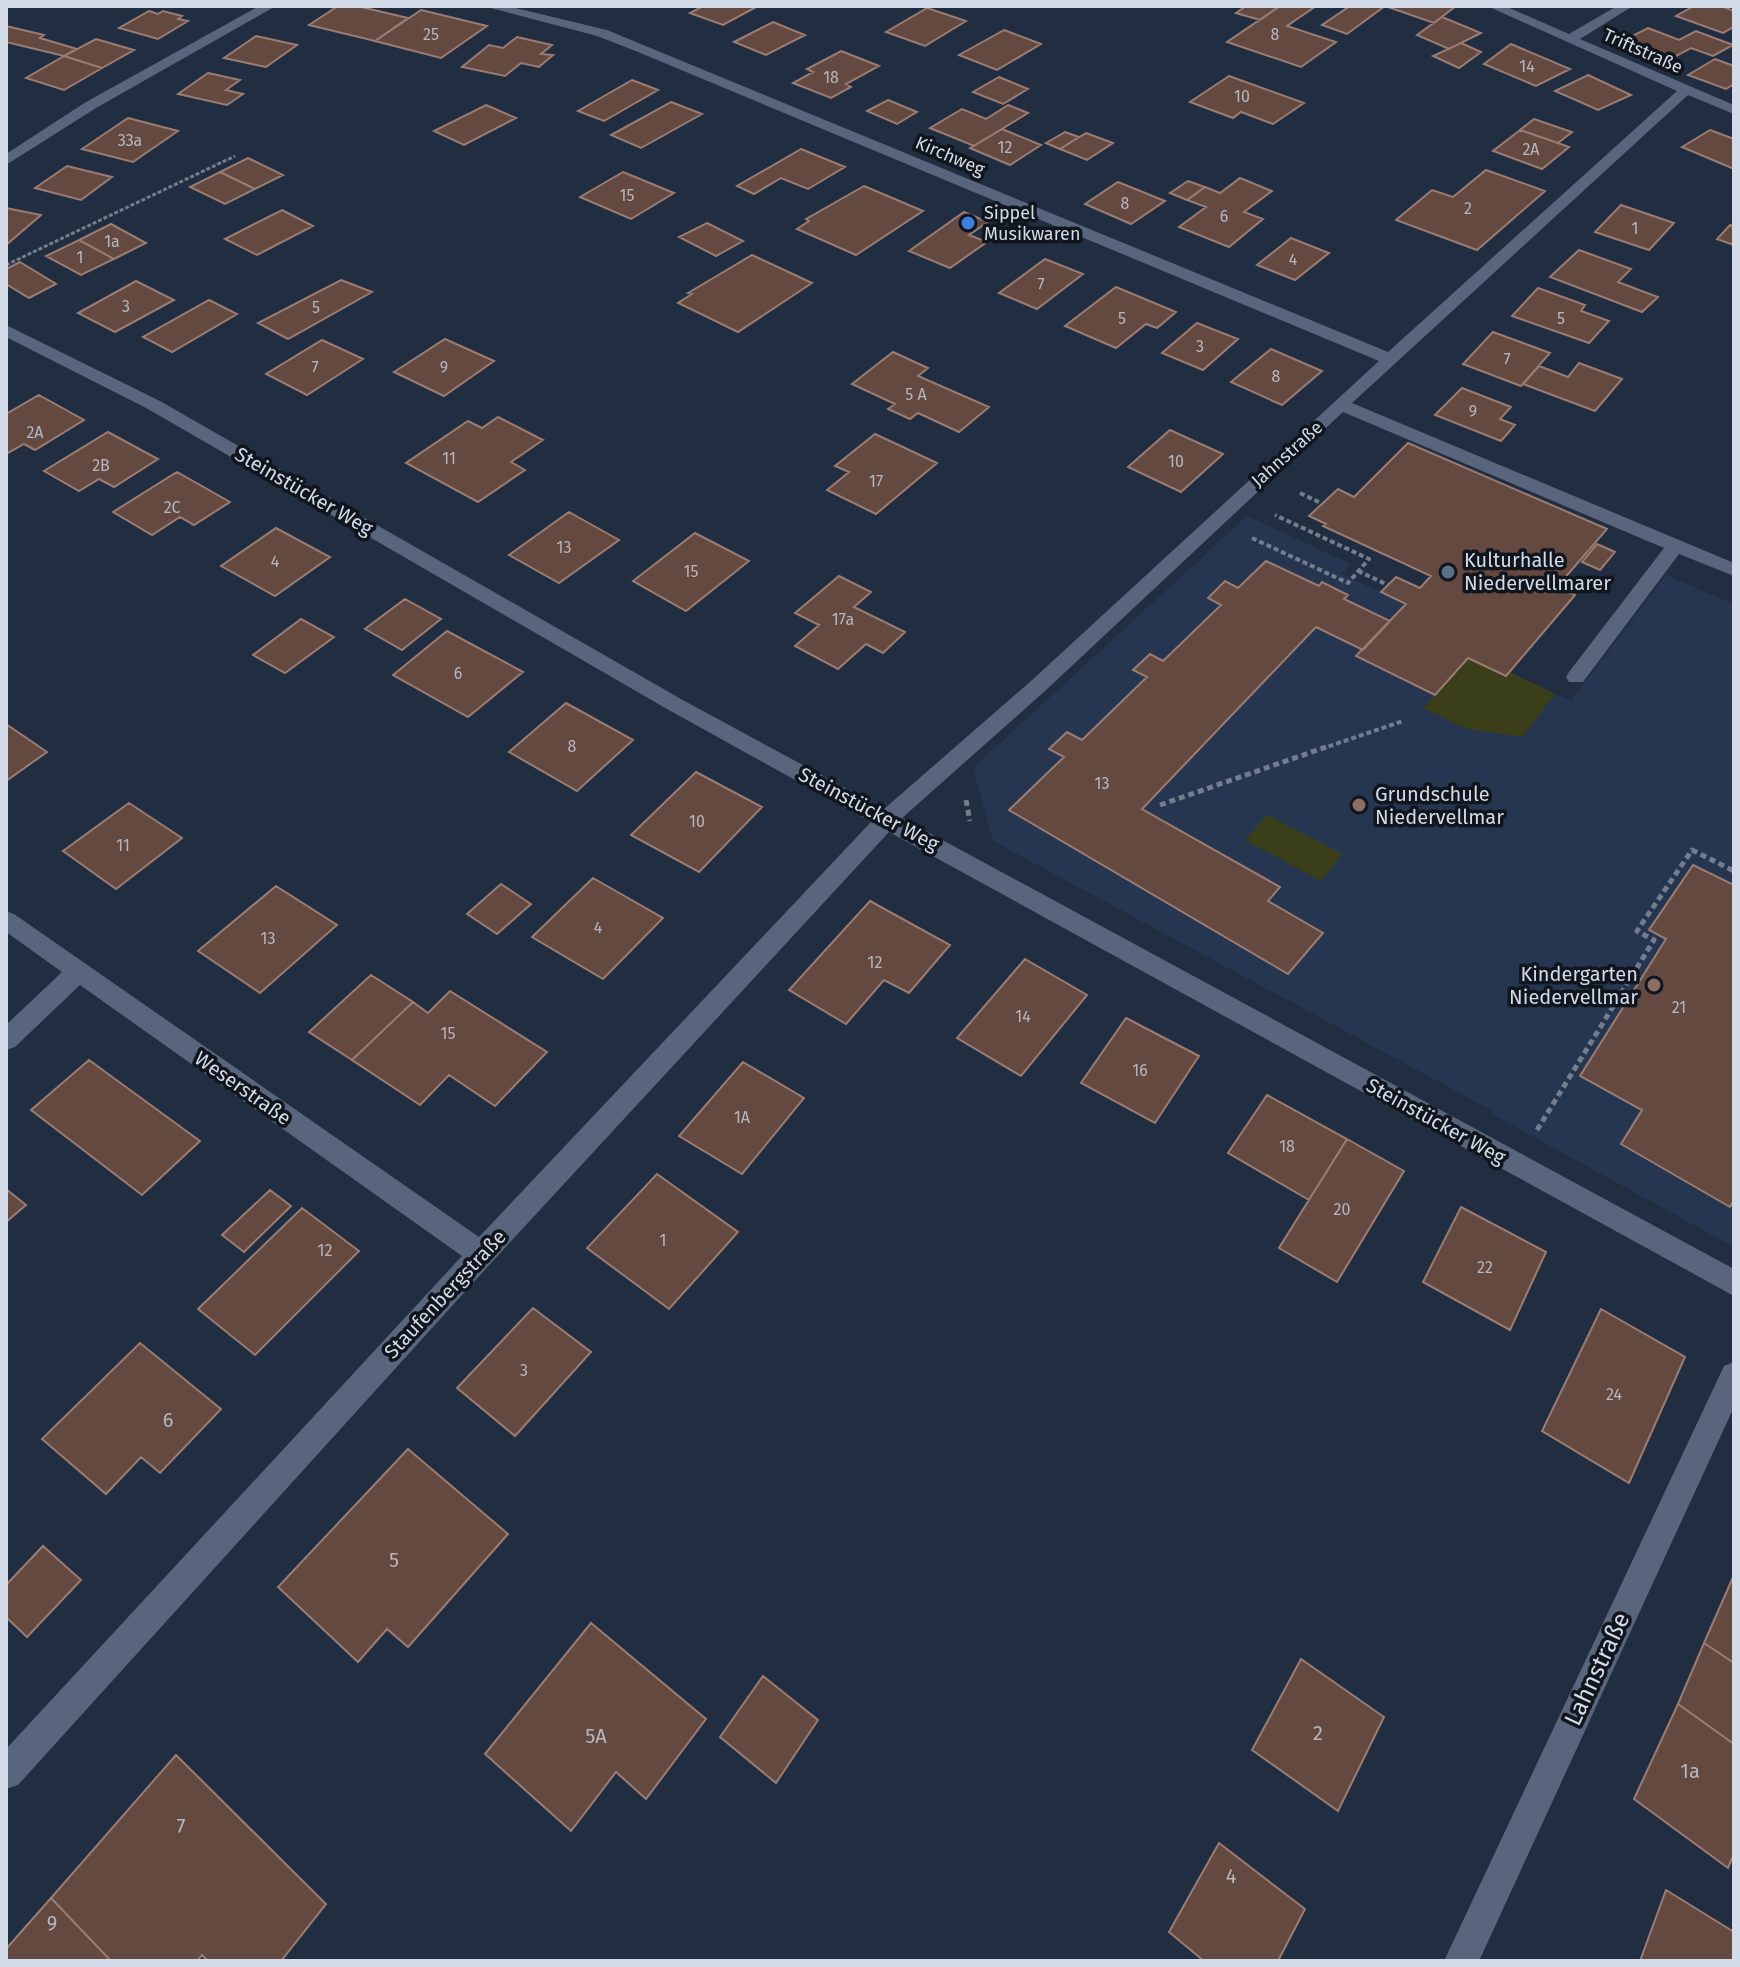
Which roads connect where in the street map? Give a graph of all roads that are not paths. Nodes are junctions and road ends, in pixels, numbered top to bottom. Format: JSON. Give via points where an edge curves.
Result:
{"nodes":[{"id":1,"x":269,"y":6,"type":"edge"},
{"id":2,"x":490,"y":6,"type":"edge"},
{"id":3,"x":1494,"y":6,"type":"edge"},
{"id":4,"x":1626,"y":6,"type":"edge"},
{"id":5,"x":1570,"y":39,"type":"junction"},
{"id":6,"x":1686,"y":90,"type":"junction"},
{"id":7,"x":1734,"y":110,"type":"edge"},
{"id":8,"x":6,"y":161,"type":"edge"},
{"id":9,"x":6,"y":330,"type":"edge"},
{"id":10,"x":1390,"y":359,"type":"junction"},
{"id":11,"x":1341,"y":405,"type":"junction"},
{"id":12,"x":1676,"y":545,"type":"junction"},
{"id":13,"x":1734,"y":570,"type":"edge"},
{"id":14,"x":1576,"y":677,"type":"dead end"},
{"id":15,"x":888,"y":818,"type":"junction"},
{"id":16,"x":6,"y":920,"type":"edge"},
{"id":17,"x":78,"y":972,"type":"junction"},
{"id":18,"x":6,"y":1040,"type":"edge"},
{"id":19,"x":481,"y":1254,"type":"junction"},
{"id":20,"x":1734,"y":1283,"type":"edge"},
{"id":21,"x":1734,"y":1376,"type":"edge"},
{"id":22,"x":6,"y":1773,"type":"edge"},
{"id":23,"x":1461,"y":1961,"type":"edge"}],
"edges":[{"from":1,"to":8,"type":"street","via":[[91,105]]},
{"from":2,"to":10,"type":"street","name":"Kirchweg","via":[[602,33],[643,49]]},
{"from":3,"to":5,"type":"street","name":"Triftstraße"},
{"from":4,"to":5,"type":"street"},
{"from":5,"to":6,"type":"street","name":"Triftstraße"},
{"from":6,"to":7,"type":"street","name":"Triftstraße"},
{"from":6,"to":10,"type":"street","name":"Jahnstraße"},
{"from":9,"to":15,"type":"street","name":"Steinstücker Weg","via":[[154,405],[674,704]]},
{"from":10,"to":11,"type":"street","name":"Jahnstraße"},
{"from":11,"to":12,"type":"street"},
{"from":11,"to":15,"type":"street","name":"Jahnstraße"},
{"from":12,"to":13,"type":"street"},
{"from":12,"to":14,"type":"street"},
{"from":15,"to":19,"type":"street","name":"Staufenbergstraße"},
{"from":15,"to":20,"type":"street","name":"Steinstücker Weg"},
{"from":16,"to":17,"type":"street","name":"Weserstraße"},
{"from":17,"to":18,"type":"street"},
{"from":17,"to":19,"type":"street","name":"Weserstraße"},
{"from":19,"to":22,"type":"street","name":"Staufenbergstraße"},
{"from":21,"to":23,"type":"street","name":"Lahnstraße"}]}
